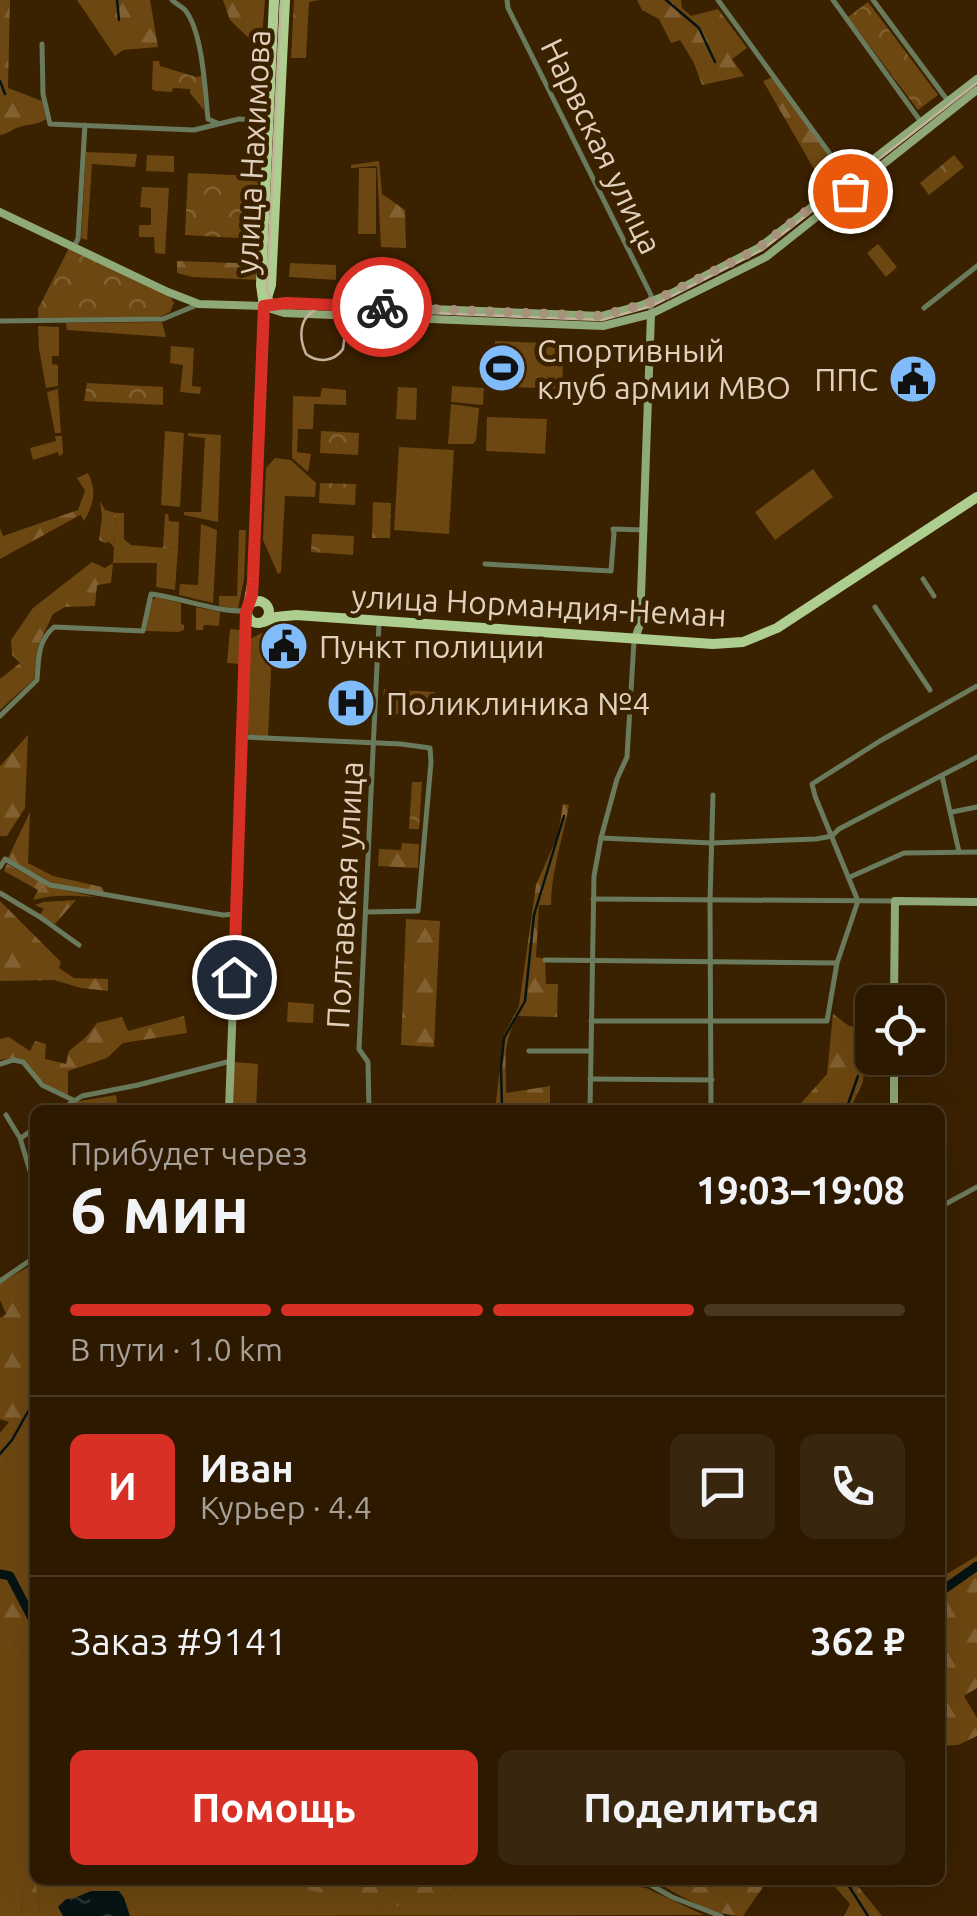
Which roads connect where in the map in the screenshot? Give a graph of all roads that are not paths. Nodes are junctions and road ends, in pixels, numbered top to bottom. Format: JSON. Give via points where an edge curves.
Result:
{"nodes":[{"id":1,"x":172,"y":0,"type":"edge"},
{"id":2,"x":274,"y":0,"type":"edge"},
{"id":3,"x":285,"y":0,"type":"edge"},
{"id":4,"x":508,"y":0,"type":"edge"},
{"id":5,"x":718,"y":0,"type":"edge"},
{"id":6,"x":833,"y":0,"type":"edge"},
{"id":7,"x":872,"y":0,"type":"edge"},
{"id":8,"x":42,"y":44,"type":"dead end"},
{"id":9,"x":977,"y":79,"type":"edge"},
{"id":10,"x":977,"y":90,"type":"edge"},
{"id":11,"x":948,"y":101,"type":"junction"},
{"id":12,"x":274,"y":121,"type":"junction"},
{"id":13,"x":922,"y":122,"type":"junction"},
{"id":14,"x":218,"y":123,"type":"junction"},
{"id":15,"x":85,"y":125,"type":"junction"},
{"id":16,"x":848,"y":179,"type":"junction"},
{"id":17,"x":854,"y":187,"type":"junction"},
{"id":18,"x":0,"y":212,"type":"edge"},
{"id":19,"x":74,"y":247,"type":"junction"},
{"id":20,"x":977,"y":266,"type":"edge"},
{"id":21,"x":271,"y":285,"type":"junction"},
{"id":22,"x":652,"y":302,"type":"junction"},
{"id":23,"x":286,"y":303,"type":"junction"},
{"id":24,"x":200,"y":304,"type":"junction"},
{"id":25,"x":264,"y":306,"type":"junction"},
{"id":26,"x":924,"y":308,"type":"dead end"},
{"id":27,"x":651,"y":314,"type":"junction"},
{"id":28,"x":493,"y":316,"type":"junction"},
{"id":29,"x":0,"y":321,"type":"edge"},
{"id":30,"x":977,"y":497,"type":"edge"},
{"id":31,"x":645,"y":530,"type":"junction"},
{"id":32,"x":484,"y":564,"type":"dead end"},
{"id":33,"x":253,"y":579,"type":"junction"},
{"id":34,"x":923,"y":579,"type":"dead end"},
{"id":35,"x":934,"y":596,"type":"dead end"},
{"id":36,"x":265,"y":603,"type":"junction"},
{"id":37,"x":875,"y":606,"type":"dead end"},
{"id":38,"x":247,"y":612,"type":"junction"},
{"id":39,"x":296,"y":615,"type":"junction"},
{"id":40,"x":379,"y":620,"type":"junction"},
{"id":41,"x":262,"y":623,"type":"junction"},
{"id":42,"x":247,"y":638,"type":"junction"},
{"id":43,"x":635,"y":638,"type":"junction"},
{"id":44,"x":977,"y":686,"type":"edge"},
{"id":45,"x":930,"y":690,"type":"dead end"},
{"id":46,"x":0,"y":716,"type":"edge"},
{"id":47,"x":243,"y":737,"type":"junction"},
{"id":48,"x":373,"y":742,"type":"junction"},
{"id":49,"x":977,"y":757,"type":"edge"},
{"id":50,"x":942,"y":776,"type":"junction"},
{"id":51,"x":712,"y":795,"type":"dead end"},
{"id":52,"x":977,"y":806,"type":"edge"},
{"id":53,"x":952,"y":812,"type":"junction"},
{"id":54,"x":832,"y":836,"type":"junction"},
{"id":55,"x":601,"y":838,"type":"junction"},
{"id":56,"x":712,"y":843,"type":"junction"},
{"id":57,"x":960,"y":852,"type":"junction"},
{"id":58,"x":977,"y":852,"type":"edge"},
{"id":59,"x":0,"y":867,"type":"edge"},
{"id":60,"x":850,"y":877,"type":"junction"},
{"id":61,"x":0,"y":893,"type":"edge"},
{"id":62,"x":592,"y":899,"type":"junction"},
{"id":63,"x":710,"y":900,"type":"junction"},
{"id":64,"x":858,"y":901,"type":"junction"},
{"id":65,"x":894,"y":901,"type":"junction"},
{"id":66,"x":977,"y":902,"type":"edge"},
{"id":67,"x":366,"y":912,"type":"junction"},
{"id":68,"x":236,"y":914,"type":"junction"},
{"id":69,"x":79,"y":945,"type":"dead end"},
{"id":70,"x":545,"y":960,"type":"dead end"},
{"id":71,"x":592,"y":962,"type":"junction"},
{"id":72,"x":711,"y":963,"type":"junction"},
{"id":73,"x":837,"y":963,"type":"junction"},
{"id":74,"x":894,"y":985,"type":"edge"},
{"id":75,"x":591,"y":1021,"type":"junction"},
{"id":76,"x":711,"y":1021,"type":"junction"},
{"id":77,"x":530,"y":1051,"type":"dead end"},
{"id":78,"x":590,"y":1051,"type":"junction"},
{"id":79,"x":231,"y":1062,"type":"junction"},
{"id":80,"x":0,"y":1064,"type":"edge"},
{"id":81,"x":894,"y":1075,"type":"edge"},
{"id":82,"x":590,"y":1079,"type":"junction"},
{"id":83,"x":712,"y":1080,"type":"junction"},
{"id":84,"x":73,"y":1100,"type":"junction"},
{"id":85,"x":66,"y":1105,"type":"edge"},
{"id":86,"x":229,"y":1105,"type":"edge"},
{"id":87,"x":369,"y":1105,"type":"edge"},
{"id":88,"x":590,"y":1105,"type":"edge"},
{"id":89,"x":711,"y":1105,"type":"edge"},
{"id":90,"x":894,"y":1105,"type":"edge"},
{"id":91,"x":6,"y":1115,"type":"dead end"},
{"id":92,"x":30,"y":1131,"type":"edge"},
{"id":93,"x":20,"y":1138,"type":"junction"},
{"id":94,"x":30,"y":1171,"type":"edge"},
{"id":95,"x":977,"y":1187,"type":"edge"},
{"id":96,"x":945,"y":1204,"type":"edge"},
{"id":97,"x":30,"y":1261,"type":"edge"},
{"id":98,"x":0,"y":1281,"type":"edge"},
{"id":99,"x":651,"y":1885,"type":"edge"},
{"id":100,"x":721,"y":1916,"type":"edge"}],
"edges":[{"from":1,"to":14,"type":"street","via":[[194,30],[208,119]]},
{"from":2,"to":12,"type":"main road","name":"улица Нахимова"},
{"from":3,"to":12,"type":"main road","name":"улица Нахимова"},
{"from":4,"to":22,"type":"street","name":"Нарвская улица"},
{"from":5,"to":16,"type":"street"},
{"from":6,"to":13,"type":"street"},
{"from":7,"to":11,"type":"street"},
{"from":8,"to":15,"type":"street","via":[[50,124]]},
{"from":9,"to":11,"type":"main road"},
{"from":10,"to":17,"type":"main road"},
{"from":11,"to":13,"type":"main road"},
{"from":12,"to":14,"type":"street"},
{"from":12,"to":21,"type":"main road","name":"улица Нахимова"},
{"from":12,"to":25,"type":"main road","name":"улица Нахимова"},
{"from":13,"to":16,"type":"main road"},
{"from":14,"to":15,"type":"street","via":[[194,130]]},
{"from":15,"to":19,"type":"street"},
{"from":16,"to":17,"type":"street"},
{"from":16,"to":22,"type":"main road","via":[[760,247]]},
{"from":17,"to":27,"type":"main road","via":[[766,256]]},
{"from":18,"to":19,"type":"main road"},
{"from":19,"to":24,"type":"main road"},
{"from":20,"to":26,"type":"street"},
{"from":21,"to":23,"type":"main road","via":[[276,300]]},
{"from":21,"to":25,"type":"main road","name":"улица Нахимова"},
{"from":22,"to":27,"type":"street","name":"Нарвская улица"},
{"from":22,"to":28,"type":"main road","via":[[601,316]]},
{"from":23,"to":25,"type":"main road"},
{"from":23,"to":28,"type":"main road"},
{"from":24,"to":25,"type":"main road"},
{"from":24,"to":29,"type":"street","via":[[163,319]]},
{"from":25,"to":28,"type":"main road","via":[[284,313]]},
{"from":25,"to":33,"type":"main road","name":"улица Нахимова"},
{"from":27,"to":28,"type":"main road","via":[[603,326]]},
{"from":27,"to":31,"type":"main road"},
{"from":30,"to":43,"type":"main road","name":"улица Нормандия-Неман","via":[[755,639],[713,644]]},
{"from":31,"to":32,"type":"street","via":[[612,529],[611,571]]},
{"from":31,"to":43,"type":"main road"},
{"from":33,"to":36,"type":"main road"},
{"from":33,"to":38,"type":"main road","name":"улица Нахимова"},
{"from":34,"to":35,"type":"street"},
{"from":36,"to":38,"type":"main road","via":[[257,601]]},
{"from":36,"to":39,"type":"main road"},
{"from":36,"to":41,"type":"main road","via":[[269,616]]},
{"from":37,"to":45,"type":"street"},
{"from":38,"to":41,"type":"main road","via":[[251,622]]},
{"from":38,"to":42,"type":"main road"},
{"from":38,"to":46,"type":"street","via":[[151,594],[143,632],[54,627],[40,644],[37,680]]},
{"from":39,"to":40,"type":"main road","name":"улица Нормандия-Неман"},
{"from":39,"to":41,"type":"main road"},
{"from":40,"to":43,"type":"main road","name":"улица Нормандия-Неман"},
{"from":40,"to":48,"type":"street","name":"Полтавская улица"},
{"from":41,"to":42,"type":"main road"},
{"from":42,"to":47,"type":"main road"},
{"from":43,"to":55,"type":"street","via":[[627,757]]},
{"from":44,"to":54,"type":"street","via":[[814,780]]},
{"from":47,"to":48,"type":"street"},
{"from":47,"to":68,"type":"main road"},
{"from":48,"to":67,"type":"street","name":"Полтавская улица"},
{"from":48,"to":67,"type":"street","via":[[430,748],[431,762],[418,911]]},
{"from":49,"to":50,"type":"street"},
{"from":50,"to":53,"type":"street"},
{"from":50,"to":54,"type":"street"},
{"from":51,"to":56,"type":"street"},
{"from":52,"to":53,"type":"street"},
{"from":53,"to":57,"type":"street"},
{"from":54,"to":56,"type":"street"},
{"from":54,"to":60,"type":"street"},
{"from":55,"to":56,"type":"street"},
{"from":55,"to":62,"type":"street"},
{"from":56,"to":63,"type":"street"},
{"from":57,"to":58,"type":"street"},
{"from":57,"to":60,"type":"street","via":[[904,854]]},
{"from":59,"to":68,"type":"street","via":[[4,860],[50,885]]},
{"from":60,"to":64,"type":"street"},
{"from":61,"to":69,"type":"street"},
{"from":62,"to":63,"type":"street"},
{"from":62,"to":71,"type":"street"},
{"from":63,"to":64,"type":"street"},
{"from":63,"to":72,"type":"street"},
{"from":64,"to":65,"type":"street"},
{"from":64,"to":73,"type":"street"},
{"from":65,"to":66,"type":"main road"},
{"from":65,"to":74,"type":"main road"},
{"from":67,"to":87,"type":"street","name":"Полтавская улица","via":[[360,1048],[368,1062]]},
{"from":68,"to":79,"type":"main road"},
{"from":70,"to":71,"type":"street"},
{"from":71,"to":72,"type":"street"},
{"from":71,"to":75,"type":"street"},
{"from":72,"to":73,"type":"street"},
{"from":72,"to":76,"type":"street"},
{"from":73,"to":76,"type":"street","via":[[827,1021]]},
{"from":75,"to":76,"type":"street"},
{"from":75,"to":78,"type":"street"},
{"from":76,"to":83,"type":"street"},
{"from":77,"to":78,"type":"street"},
{"from":78,"to":82,"type":"street"},
{"from":79,"to":84,"type":"street"},
{"from":79,"to":86,"type":"main road"},
{"from":80,"to":84,"type":"street","via":[[23,1062],[42,1085]]},
{"from":81,"to":90,"type":"main road"},
{"from":82,"to":83,"type":"street"},
{"from":82,"to":88,"type":"street"},
{"from":83,"to":89,"type":"street"},
{"from":84,"to":85,"type":"street"},
{"from":91,"to":93,"type":"street"},
{"from":92,"to":93,"type":"street"},
{"from":93,"to":94,"type":"street"},
{"from":95,"to":96,"type":"street"},
{"from":97,"to":98,"type":"street"},
{"from":99,"to":100,"type":"street"}]}
